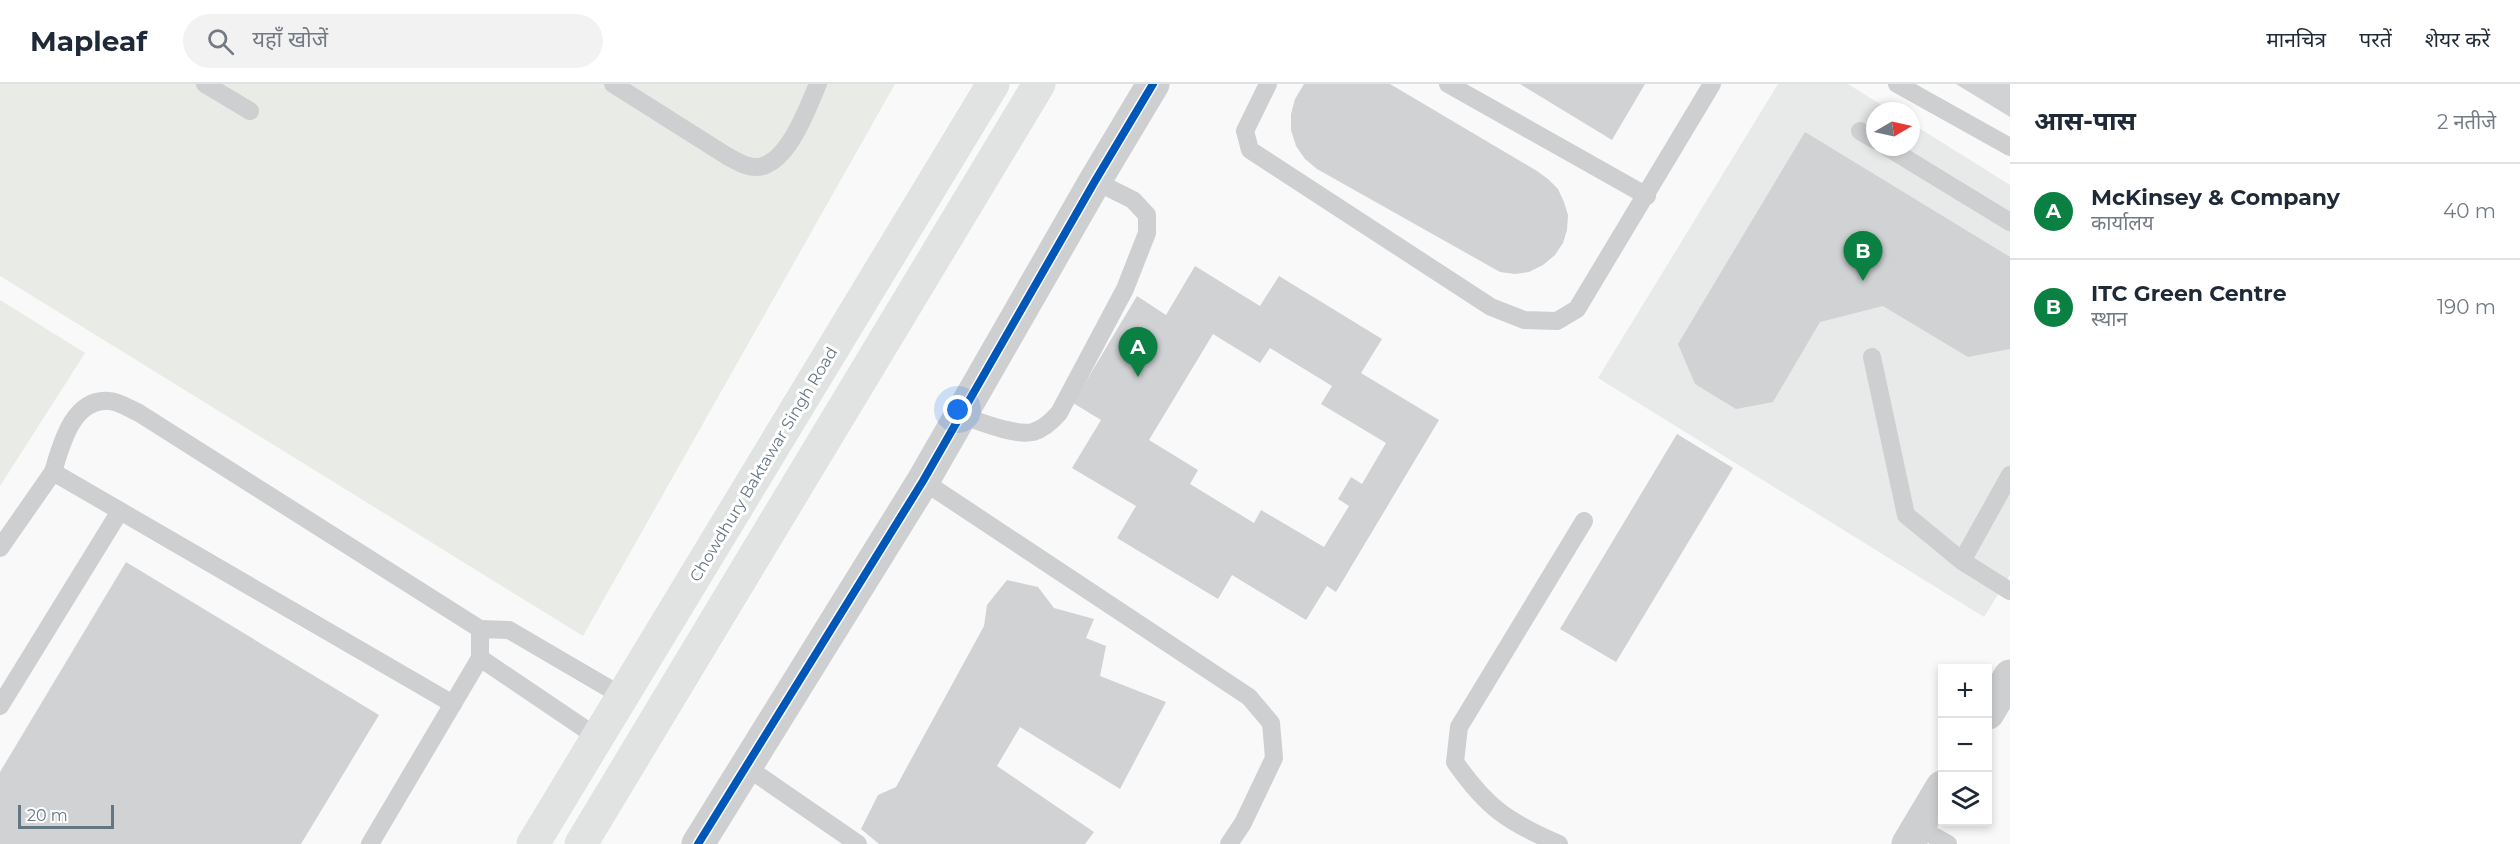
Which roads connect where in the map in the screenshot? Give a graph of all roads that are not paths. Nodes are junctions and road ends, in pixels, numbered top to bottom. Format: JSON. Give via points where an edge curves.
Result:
{"nodes":[{"id":1,"x":205,"y":84,"type":"edge"},
{"id":2,"x":613,"y":84,"type":"edge"},
{"id":3,"x":818,"y":84,"type":"edge"},
{"id":4,"x":993,"y":84,"type":"edge"},
{"id":5,"x":1038,"y":84,"type":"edge"},
{"id":6,"x":1153,"y":84,"type":"edge"},
{"id":7,"x":1269,"y":84,"type":"edge"},
{"id":8,"x":1448,"y":84,"type":"edge"},
{"id":9,"x":1712,"y":84,"type":"edge"},
{"id":10,"x":1897,"y":84,"type":"edge"},
{"id":11,"x":250,"y":111,"type":"dead end"},
{"id":12,"x":2010,"y":147,"type":"edge"},
{"id":13,"x":1902,"y":156,"type":"edge"},
{"id":14,"x":1095,"y":181,"type":"junction"},
{"id":15,"x":1647,"y":196,"type":"junction"},
{"id":16,"x":2010,"y":222,"type":"edge"},
{"id":17,"x":1872,"y":357,"type":"dead end"},
{"id":18,"x":960,"y":415,"type":"junction"},
{"id":19,"x":53,"y":472,"type":"junction"},
{"id":20,"x":2010,"y":475,"type":"edge"},
{"id":21,"x":923,"y":481,"type":"junction"},
{"id":22,"x":120,"y":511,"type":"junction"},
{"id":23,"x":1584,"y":521,"type":"dead end"},
{"id":24,"x":0,"y":548,"type":"edge"},
{"id":25,"x":1962,"y":561,"type":"junction"},
{"id":26,"x":2010,"y":591,"type":"edge"},
{"id":27,"x":480,"y":629,"type":"junction"},
{"id":28,"x":480,"y":658,"type":"junction"},
{"id":29,"x":2010,"y":676,"type":"edge"},
{"id":30,"x":622,"y":696,"type":"junction"},
{"id":31,"x":453,"y":704,"type":"junction"},
{"id":32,"x":0,"y":706,"type":"edge"},
{"id":33,"x":1992,"y":706,"type":"edge"},
{"id":34,"x":597,"y":737,"type":"junction"},
{"id":35,"x":745,"y":766,"type":"junction"},
{"id":36,"x":1938,"y":794,"type":"edge"},
{"id":37,"x":1913,"y":836,"type":"edge"},
{"id":38,"x":370,"y":844,"type":"edge"},
{"id":39,"x":533,"y":844,"type":"edge"},
{"id":40,"x":581,"y":844,"type":"edge"},
{"id":41,"x":698,"y":844,"type":"edge"},
{"id":42,"x":858,"y":844,"type":"edge"},
{"id":43,"x":1229,"y":844,"type":"edge"},
{"id":44,"x":1559,"y":844,"type":"edge"},
{"id":45,"x":1948,"y":844,"type":"edge"}],
"edges":[{"from":1,"to":11,"type":"lane"},
{"from":2,"to":3,"type":"lane","via":[[747,166],[762,166],[775,160],[794,136]]},
{"from":4,"to":30,"type":"main road","name":"Chowdhury Baktawar Singh Road"},
{"from":5,"to":40,"type":"main road"},
{"from":6,"to":14,"type":"street"},
{"from":7,"to":15,"type":"lane","via":[[1245,131],[1250,150],[1491,308],[1524,320],[1557,321],[1577,309]]},
{"from":8,"to":15,"type":"lane"},
{"from":9,"to":15,"type":"lane"},
{"from":10,"to":12,"type":"lane"},
{"from":13,"to":16,"type":"lane"},
{"from":14,"to":18,"type":"street"},
{"from":14,"to":18,"type":"lane","via":[[1133,200],[1147,215],[1147,233],[1125,289],[1059,413],[1048,425],[1033,432]]},
{"from":17,"to":25,"type":"lane","via":[[1906,515]]},
{"from":18,"to":21,"type":"street"},
{"from":19,"to":22,"type":"lane"},
{"from":19,"to":24,"type":"lane"},
{"from":19,"to":27,"type":"lane","via":[[64,435],[76,417],[89,404],[109,400],[139,413]]},
{"from":20,"to":25,"type":"lane"},
{"from":21,"to":35,"type":"street"},
{"from":21,"to":43,"type":"lane","via":[[1250,697],[1271,723],[1274,758]]},
{"from":22,"to":31,"type":"lane"},
{"from":22,"to":32,"type":"lane"},
{"from":23,"to":44,"type":"lane","via":[[1459,727],[1455,762],[1475,792],[1514,824]]},
{"from":25,"to":26,"type":"lane"},
{"from":27,"to":28,"type":"lane"},
{"from":27,"to":30,"type":"lane","via":[[509,630]]},
{"from":28,"to":31,"type":"lane"},
{"from":28,"to":34,"type":"lane"},
{"from":29,"to":33,"type":"street"},
{"from":30,"to":34,"type":"main road","name":"Chowdhury Baktawar Singh Road"},
{"from":31,"to":38,"type":"lane"},
{"from":34,"to":39,"type":"main road","name":"Chowdhury Baktawar Singh Road"},
{"from":35,"to":41,"type":"street"},
{"from":35,"to":42,"type":"lane"},
{"from":36,"to":37,"type":"street"},
{"from":37,"to":45,"type":"lane"}]}
